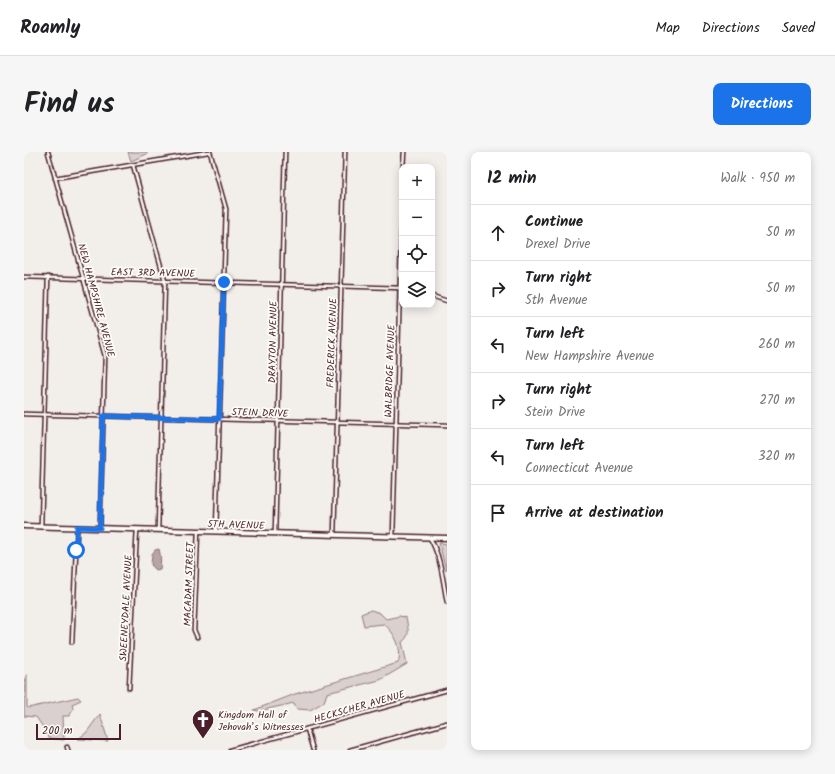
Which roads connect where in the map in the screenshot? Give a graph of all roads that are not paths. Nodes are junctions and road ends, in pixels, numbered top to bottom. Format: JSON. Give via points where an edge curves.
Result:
{"nodes":[{"id":1,"x":48,"y":152,"type":"edge"},
{"id":2,"x":209,"y":152,"type":"edge"},
{"id":3,"x":285,"y":152,"type":"edge"},
{"id":4,"x":345,"y":152,"type":"edge"},
{"id":5,"x":404,"y":152,"type":"edge"},
{"id":6,"x":403,"y":164,"type":"edge"},
{"id":7,"x":133,"y":165,"type":"junction"},
{"id":8,"x":55,"y":178,"type":"junction"},
{"id":9,"x":401,"y":236,"type":"edge"},
{"id":10,"x":400,"y":272,"type":"edge"},
{"id":11,"x":24,"y":277,"type":"edge"},
{"id":12,"x":48,"y":277,"type":"junction"},
{"id":13,"x":84,"y":278,"type":"junction"},
{"id":14,"x":165,"y":281,"type":"junction"},
{"id":15,"x":224,"y":282,"type":"junction"},
{"id":16,"x":281,"y":284,"type":"junction"},
{"id":17,"x":341,"y":286,"type":"junction"},
{"id":18,"x":399,"y":288,"type":"edge"},
{"id":19,"x":435,"y":297,"type":"edge"},
{"id":20,"x":447,"y":301,"type":"edge"},
{"id":21,"x":399,"y":308,"type":"edge"},
{"id":22,"x":24,"y":414,"type":"edge"},
{"id":23,"x":44,"y":414,"type":"junction"},
{"id":24,"x":103,"y":416,"type":"junction"},
{"id":25,"x":161,"y":417,"type":"junction"},
{"id":26,"x":219,"y":419,"type":"junction"},
{"id":27,"x":278,"y":421,"type":"junction"},
{"id":28,"x":337,"y":423,"type":"junction"},
{"id":29,"x":395,"y":424,"type":"junction"},
{"id":30,"x":447,"y":425,"type":"edge"},
{"id":31,"x":24,"y":526,"type":"edge"},
{"id":32,"x":41,"y":527,"type":"junction"},
{"id":33,"x":77,"y":527,"type":"junction"},
{"id":34,"x":100,"y":528,"type":"junction"},
{"id":35,"x":136,"y":529,"type":"junction"},
{"id":36,"x":158,"y":530,"type":"junction"},
{"id":37,"x":198,"y":531,"type":"junction"},
{"id":38,"x":216,"y":531,"type":"junction"},
{"id":39,"x":275,"y":533,"type":"junction"},
{"id":40,"x":334,"y":535,"type":"junction"},
{"id":41,"x":392,"y":537,"type":"junction"},
{"id":42,"x":430,"y":537,"type":"junction"},
{"id":43,"x":447,"y":538,"type":"edge"},
{"id":44,"x":447,"y":602,"type":"edge"},
{"id":45,"x":198,"y":637,"type":"dead end"},
{"id":46,"x":72,"y":642,"type":"dead end"},
{"id":47,"x":129,"y":688,"type":"dead end"},
{"id":48,"x":447,"y":690,"type":"edge"},
{"id":49,"x":447,"y":723,"type":"edge"},
{"id":50,"x":307,"y":729,"type":"junction"},
{"id":51,"x":230,"y":750,"type":"edge"},
{"id":52,"x":313,"y":750,"type":"edge"},
{"id":53,"x":350,"y":750,"type":"edge"}],
"edges":[{"from":1,"to":8,"type":"street","name":"NEW HAMPSHIRE AVENUE"},
{"from":2,"to":7,"type":"street"},
{"from":2,"to":15,"type":"street","via":[[226,209]]},
{"from":3,"to":16,"type":"street","name":"DRAYTON AVENUE"},
{"from":4,"to":17,"type":"street","name":"FREDERICK AVENUE"},
{"from":5,"to":6,"type":"street"},
{"from":7,"to":8,"type":"street"},
{"from":7,"to":14,"type":"street"},
{"from":8,"to":13,"type":"street","name":"NEW HAMPSHIRE AVENUE"},
{"from":9,"to":10,"type":"street","name":"WALBRIDGE AVENUE"},
{"from":11,"to":12,"type":"street","name":"EAST 3RD AVENUE"},
{"from":12,"to":13,"type":"street","name":"EAST 3RD AVENUE"},
{"from":12,"to":23,"type":"street"},
{"from":13,"to":14,"type":"street","name":"EAST 3RD AVENUE"},
{"from":13,"to":24,"type":"street","name":"NEW HAMPSHIRE AVENUE","via":[[105,356]]},
{"from":14,"to":15,"type":"street","name":"EAST 3RD AVENUE"},
{"from":14,"to":25,"type":"street"},
{"from":15,"to":16,"type":"street","name":"EAST 3RD AVENUE"},
{"from":15,"to":26,"type":"street"},
{"from":16,"to":17,"type":"street","name":"EAST 3RD AVENUE"},
{"from":16,"to":27,"type":"street","name":"DRAYTON AVENUE"},
{"from":17,"to":18,"type":"street","name":"EAST 3RD AVENUE"},
{"from":17,"to":28,"type":"street","name":"FREDERICK AVENUE"},
{"from":19,"to":20,"type":"street"},
{"from":21,"to":29,"type":"street","name":"WALBRIDGE AVENUE"},
{"from":22,"to":23,"type":"street","name":"STEIN DRIVE"},
{"from":23,"to":24,"type":"street","name":"STEIN DRIVE"},
{"from":23,"to":32,"type":"street"},
{"from":24,"to":25,"type":"street","name":"STEIN DRIVE"},
{"from":24,"to":34,"type":"street","name":"NEW HAMPSHIRE AVENUE"},
{"from":25,"to":26,"type":"street","name":"STEIN DRIVE"},
{"from":25,"to":36,"type":"street"},
{"from":26,"to":27,"type":"street","name":"STEIN DRIVE"},
{"from":26,"to":38,"type":"street"},
{"from":27,"to":28,"type":"street","name":"STEIN DRIVE"},
{"from":27,"to":39,"type":"street","name":"DRAYTON AVENUE"},
{"from":28,"to":29,"type":"street","name":"STEIN DRIVE"},
{"from":28,"to":40,"type":"street","name":"FREDERICK AVENUE"},
{"from":29,"to":30,"type":"street","name":"STEIN DRIVE"},
{"from":29,"to":41,"type":"street","name":"WALBRIDGE AVENUE"},
{"from":31,"to":32,"type":"main road","name":"5TH AVENUE"},
{"from":32,"to":33,"type":"main road","name":"5TH AVENUE"},
{"from":33,"to":34,"type":"main road","name":"5TH AVENUE"},
{"from":33,"to":46,"type":"street"},
{"from":34,"to":35,"type":"main road","name":"5TH AVENUE"},
{"from":35,"to":36,"type":"main road","name":"5TH AVENUE"},
{"from":35,"to":47,"type":"street","name":"SWEENEYDALE AVENUE"},
{"from":36,"to":37,"type":"main road","name":"5TH AVENUE"},
{"from":37,"to":38,"type":"main road","name":"5TH AVENUE"},
{"from":37,"to":45,"type":"street","name":"MACADAM STREET","via":[[194,630]]},
{"from":38,"to":39,"type":"main road","name":"5TH AVENUE"},
{"from":39,"to":40,"type":"main road","name":"5TH AVENUE"},
{"from":40,"to":41,"type":"main road","name":"5TH AVENUE"},
{"from":41,"to":42,"type":"main road","name":"5TH AVENUE"},
{"from":42,"to":43,"type":"main road","name":"5TH AVENUE"},
{"from":42,"to":44,"type":"street","via":[[441,570]]},
{"from":48,"to":50,"type":"street","name":"HECKSCHER AVENUE"},
{"from":49,"to":53,"type":"street"},
{"from":50,"to":51,"type":"street","name":"HECKSCHER AVENUE"},
{"from":50,"to":52,"type":"street"}]}
